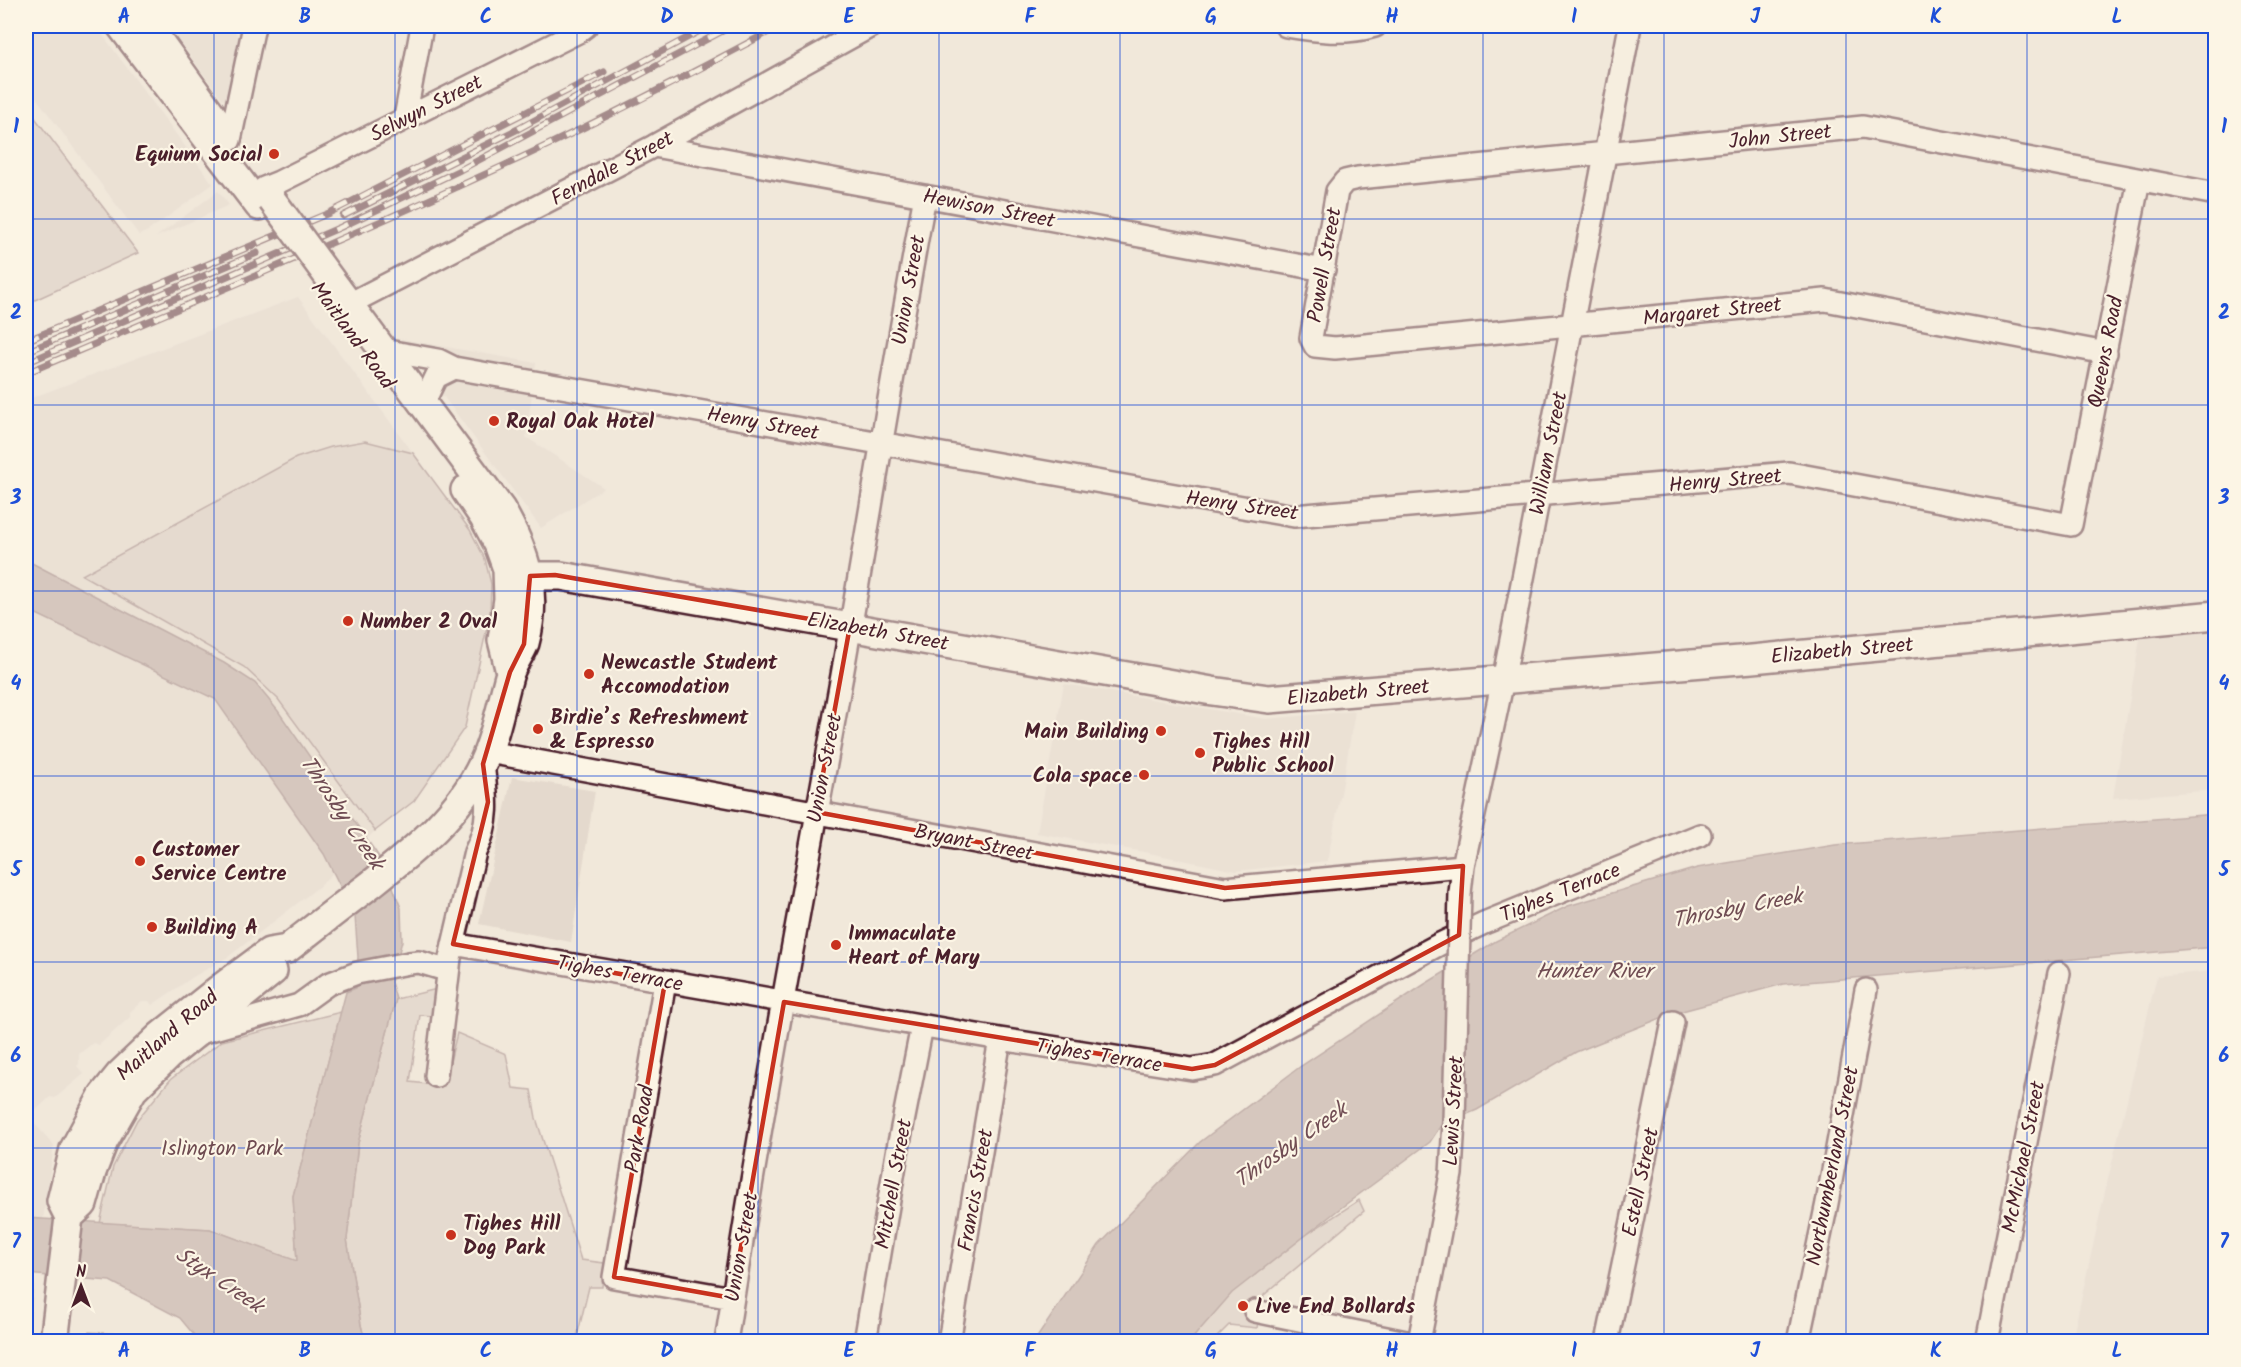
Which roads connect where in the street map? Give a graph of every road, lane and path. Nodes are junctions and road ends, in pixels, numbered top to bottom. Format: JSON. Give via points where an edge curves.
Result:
{"nodes":[{"id":1,"x":121,"y":26,"type":"edge"},
{"id":2,"x":148,"y":26,"type":"edge"},
{"id":3,"x":254,"y":26,"type":"edge"},
{"id":4,"x":422,"y":26,"type":"edge"},
{"id":5,"x":586,"y":26,"type":"edge"},
{"id":6,"x":871,"y":26,"type":"edge"},
{"id":7,"x":1286,"y":26,"type":"edge"},
{"id":8,"x":1375,"y":26,"type":"edge"},
{"id":9,"x":1630,"y":26,"type":"edge"},
{"id":10,"x":405,"y":118,"type":"junction"},
{"id":11,"x":230,"y":140,"type":"junction"},
{"id":12,"x":654,"y":146,"type":"junction"},
{"id":13,"x":1607,"y":153,"type":"junction"},
{"id":14,"x":2139,"y":180,"type":"junction"},
{"id":15,"x":1342,"y":184,"type":"joint"},
{"id":16,"x":2216,"y":194,"type":"edge"},
{"id":17,"x":925,"y":196,"type":"junction"},
{"id":18,"x":265,"y":198,"type":"junction"},
{"id":19,"x":1324,"y":270,"type":"junction"},
{"id":20,"x":336,"y":294,"type":"junction"},
{"id":21,"x":1574,"y":325,"type":"junction"},
{"id":22,"x":1315,"y":346,"type":"joint"},
{"id":23,"x":382,"y":350,"type":"junction"},
{"id":24,"x":2106,"y":354,"type":"junction"},
{"id":25,"x":454,"y":368,"type":"junction"},
{"id":26,"x":423,"y":404,"type":"junction"},
{"id":27,"x":880,"y":444,"type":"junction"},
{"id":28,"x":1540,"y":496,"type":"junction"},
{"id":29,"x":2071,"y":525,"type":"joint"},
{"id":30,"x":519,"y":578,"type":"junction"},
{"id":31,"x":2216,"y":615,"type":"edge"},
{"id":32,"x":850,"y":626,"type":"junction"},
{"id":33,"x":1503,"y":680,"type":"junction"},
{"id":34,"x":485,"y":758,"type":"junction"},
{"id":35,"x":816,"y":812,"type":"junction"},
{"id":36,"x":1700,"y":835,"type":"dead end"},
{"id":37,"x":1462,"y":879,"type":"junction"},
{"id":38,"x":453,"y":944,"type":"junction"},
{"id":39,"x":287,"y":949,"type":"junction"},
{"id":40,"x":449,"y":968,"type":"junction"},
{"id":41,"x":2059,"y":973,"type":"dead end"},
{"id":42,"x":665,"y":982,"type":"junction"},
{"id":43,"x":1866,"y":990,"type":"dead end"},
{"id":44,"x":784,"y":1002,"type":"junction"},
{"id":45,"x":1673,"y":1023,"type":"dead end"},
{"id":46,"x":922,"y":1026,"type":"junction"},
{"id":47,"x":194,"y":1035,"type":"junction"},
{"id":48,"x":1000,"y":1039,"type":"junction"},
{"id":49,"x":436,"y":1076,"type":"dead end"},
{"id":50,"x":69,"y":1218,"type":"junction"},
{"id":51,"x":732,"y":1298,"type":"junction"},
{"id":52,"x":1255,"y":1311,"type":"dead end"},
{"id":53,"x":54,"y":1341,"type":"edge"},
{"id":54,"x":726,"y":1341,"type":"edge"},
{"id":55,"x":865,"y":1341,"type":"edge"},
{"id":56,"x":950,"y":1341,"type":"edge"},
{"id":57,"x":1406,"y":1341,"type":"edge"},
{"id":58,"x":1419,"y":1341,"type":"edge"},
{"id":59,"x":1607,"y":1341,"type":"edge"},
{"id":60,"x":1798,"y":1341,"type":"edge"},
{"id":61,"x":1987,"y":1341,"type":"edge"}],
"edges":[{"from":1,"to":18,"type":"main road","name":"Maitland Road"},
{"from":2,"to":11,"type":"main road","name":"Maitland Road"},
{"from":3,"to":11,"type":"street"},
{"from":4,"to":10,"type":"street"},
{"from":5,"to":10,"type":"street","name":"Selwyn Street"},
{"from":6,"to":12,"type":"street","name":"Ferndale Street"},
{"from":7,"to":8,"type":"street","via":[[1349,32]]},
{"from":9,"to":13,"type":"street","name":"William Street"},
{"from":10,"to":18,"type":"street","name":"Selwyn Street","via":[[279,183]]},
{"from":11,"to":18,"type":"main road","name":"Maitland Road"},
{"from":12,"to":17,"type":"street","name":"Hewison Street"},
{"from":12,"to":20,"type":"street","name":"Ferndale Street"},
{"from":13,"to":14,"type":"street","name":"John Street","via":[[1863,127]]},
{"from":13,"to":15,"type":"street","name":"John Street","via":[[1358,178]]},
{"from":13,"to":21,"type":"street","name":"William Street"},
{"from":14,"to":16,"type":"street","name":"John Street"},
{"from":14,"to":24,"type":"street","name":"Queens Road"},
{"from":15,"to":19,"type":"street","name":"Powell Street","via":[[1337,191]]},
{"from":17,"to":19,"type":"street","name":"Hewison Street"},
{"from":17,"to":27,"type":"street","name":"Union Street"},
{"from":18,"to":20,"type":"main road","name":"Maitland Road"},
{"from":19,"to":22,"type":"street","name":"Powell Street","via":[[1311,338]]},
{"from":20,"to":23,"type":"main road","name":"Maitland Road"},
{"from":20,"to":30,"type":"main road","name":"Maitland Road","via":[[484,518]]},
{"from":21,"to":22,"type":"street","name":"Margaret Street","via":[[1335,348]]},
{"from":21,"to":24,"type":"street","name":"Margaret Street","via":[[1825,300]]},
{"from":21,"to":28,"type":"street","name":"William Street"},
{"from":23,"to":25,"type":"street","name":"Henry Street","via":[[438,360]]},
{"from":23,"to":26,"type":"main road","name":"Maitland Road"},
{"from":24,"to":29,"type":"street","name":"Queens Road"},
{"from":25,"to":26,"type":"street","via":[[436,377]]},
{"from":25,"to":27,"type":"street","name":"Henry Street"},
{"from":26,"to":30,"type":"main road","name":"Maitland Road","via":[[501,509],[522,549]]},
{"from":27,"to":28,"type":"street","name":"Henry Street","via":[[1294,516]]},
{"from":27,"to":32,"type":"street","name":"Union Street"},
{"from":28,"to":29,"type":"street","name":"Henry Street","via":[[1789,473]]},
{"from":28,"to":33,"type":"street","name":"William Street"},
{"from":30,"to":32,"type":"main road","name":"Elizabeth Street","via":[[555,574]]},
{"from":30,"to":34,"type":"main road","name":"Maitland Road","via":[[507,609],[502,640],[510,672]]},
{"from":31,"to":33,"type":"main road","name":"Elizabeth Street"},
{"from":32,"to":33,"type":"main road","name":"Elizabeth Street","via":[[1251,698],[1288,699]]},
{"from":32,"to":35,"type":"street","name":"Union Street"},
{"from":33,"to":37,"type":"street","name":"William Street"},
{"from":34,"to":35,"type":"street","name":"Bryant Street"},
{"from":34,"to":38,"type":"street","via":[[488,802],[482,837]]},
{"from":34,"to":39,"type":"main road","name":"Maitland Road","via":[[448,816],[425,839]]},
{"from":35,"to":37,"type":"street","name":"Bryant Street","via":[[1225,888]]},
{"from":35,"to":44,"type":"street","name":"Union Street"},
{"from":36,"to":48,"type":"street","name":"Tighes Terrace","via":[[1484,923],[1215,1065],[1192,1069]]},
{"from":37,"to":58,"type":"street","name":"Lewis Street","bridge":true,"via":[[1451,1174]]},
{"from":38,"to":40,"type":"street"},
{"from":38,"to":42,"type":"street","name":"Tighes Terrace"},
{"from":39,"to":47,"type":"main road","name":"Maitland Road","via":[[282,964]]},
{"from":39,"to":50,"type":"main road","name":"Maitland Road","via":[[269,952],[204,1001],[139,1054],[115,1080],[74,1149],[61,1201]]},
{"from":40,"to":47,"type":"street","via":[[419,962],[357,973],[328,984],[299,1005]]},
{"from":40,"to":49,"type":"street"},
{"from":41,"to":61,"type":"street","name":"McMichael Street"},
{"from":42,"to":44,"type":"street","name":"Tighes Terrace"},
{"from":42,"to":51,"type":"street","name":"Park Road","via":[[614,1277]]},
{"from":43,"to":60,"type":"street","name":"Northumberland Street"},
{"from":44,"to":46,"type":"street","name":"Tighes Terrace"},
{"from":44,"to":51,"type":"street","name":"Union Street"},
{"from":45,"to":59,"type":"street","name":"Estell Street"},
{"from":46,"to":48,"type":"street","name":"Tighes Terrace"},
{"from":46,"to":55,"type":"street","name":"Mitchell Street"},
{"from":47,"to":50,"type":"main road","name":"Maitland Road","via":[[156,1067],[124,1103],[97,1158],[83,1204]]},
{"from":48,"to":56,"type":"street","name":"Francis Street"},
{"from":50,"to":53,"type":"main road","name":"Maitland Road"},
{"from":51,"to":54,"type":"street","name":"Union Street"},
{"from":52,"to":57,"type":"street"}]}
